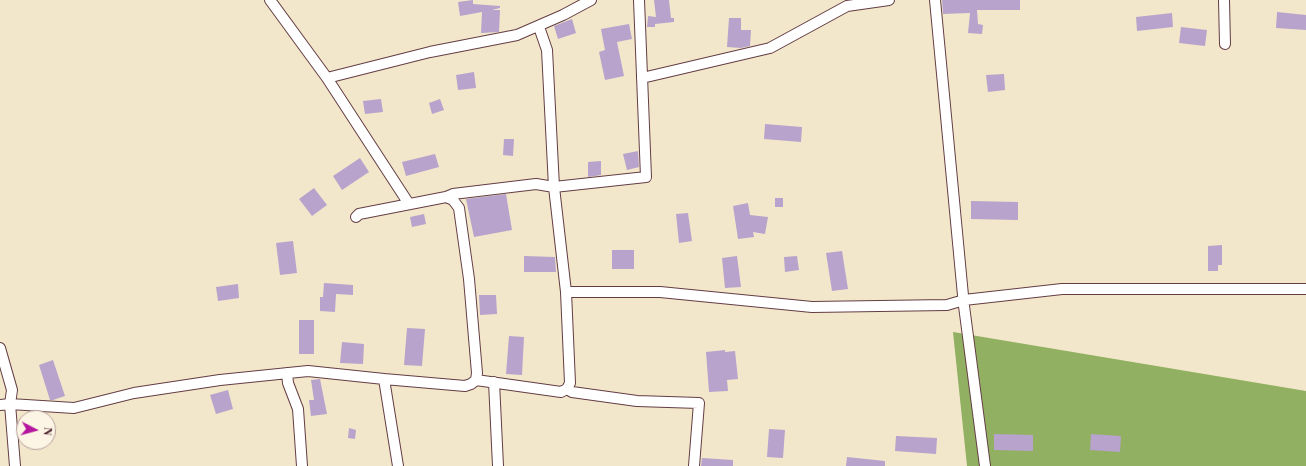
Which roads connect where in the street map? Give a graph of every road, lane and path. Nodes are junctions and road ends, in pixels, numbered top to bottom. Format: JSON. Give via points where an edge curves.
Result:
{"nodes":[{"id":1,"x":270,"y":0,"type":"edge"},
{"id":2,"x":591,"y":0,"type":"edge"},
{"id":3,"x":639,"y":0,"type":"edge"},
{"id":4,"x":889,"y":0,"type":"edge"},
{"id":5,"x":935,"y":0,"type":"edge"},
{"id":6,"x":1224,"y":0,"type":"edge"},
{"id":7,"x":539,"y":27,"type":"junction"},
{"id":8,"x":1225,"y":44,"type":"dead end"},
{"id":9,"x":327,"y":78,"type":"junction"},
{"id":10,"x":642,"y":78,"type":"junction"},
{"id":11,"x":554,"y":187,"type":"junction"},
{"id":12,"x":446,"y":197,"type":"junction"},
{"id":13,"x":409,"y":204,"type":"junction"},
{"id":14,"x":356,"y":217,"type":"dead end"},
{"id":15,"x":1306,"y":288,"type":"edge"},
{"id":16,"x":566,"y":292,"type":"junction"},
{"id":17,"x":964,"y":300,"type":"junction"},
{"id":18,"x":0,"y":348,"type":"edge"},
{"id":19,"x":287,"y":373,"type":"junction"},
{"id":20,"x":384,"y":379,"type":"junction"},
{"id":21,"x":476,"y":380,"type":"junction"},
{"id":22,"x":494,"y":382,"type":"junction"},
{"id":23,"x":567,"y":389,"type":"junction"},
{"id":24,"x":5,"y":405,"type":"edge"},
{"id":25,"x":15,"y":466,"type":"edge"},
{"id":26,"x":302,"y":466,"type":"edge"},
{"id":27,"x":398,"y":466,"type":"edge"},
{"id":28,"x":498,"y":466,"type":"edge"},
{"id":29,"x":694,"y":466,"type":"edge"},
{"id":30,"x":985,"y":466,"type":"edge"}],
"edges":[{"from":1,"to":9,"type":"street"},
{"from":2,"to":7,"type":"street"},
{"from":3,"to":10,"type":"street"},
{"from":4,"to":10,"type":"street","via":[[847,6],[770,48]]},
{"from":5,"to":17,"type":"street"},
{"from":6,"to":8,"type":"street"},
{"from":7,"to":9,"type":"street","via":[[517,35],[430,52]]},
{"from":7,"to":11,"type":"street","via":[[547,50]]},
{"from":9,"to":13,"type":"street"},
{"from":10,"to":11,"type":"street","via":[[646,177]]},
{"from":11,"to":12,"type":"street","via":[[536,184]]},
{"from":11,"to":16,"type":"street"},
{"from":12,"to":13,"type":"street"},
{"from":12,"to":21,"type":"street","via":[[454,200],[459,208],[469,279]]},
{"from":13,"to":14,"type":"street","via":[[359,214]]},
{"from":15,"to":17,"type":"street","via":[[1062,290]]},
{"from":16,"to":17,"type":"street","via":[[660,292],[812,307],[947,305]]},
{"from":16,"to":23,"type":"street","via":[[570,383]]},
{"from":17,"to":30,"type":"street"},
{"from":18,"to":24,"type":"street","via":[[12,390]]},
{"from":19,"to":20,"type":"street","via":[[308,372]]},
{"from":19,"to":24,"type":"street","via":[[134,393],[74,408]]},
{"from":19,"to":26,"type":"street","via":[[298,409]]},
{"from":20,"to":21,"type":"street","via":[[465,386]]},
{"from":20,"to":27,"type":"street"},
{"from":21,"to":22,"type":"street"},
{"from":22,"to":23,"type":"street","via":[[561,392]]},
{"from":22,"to":28,"type":"street"},
{"from":23,"to":29,"type":"street","via":[[572,392],[637,401],[699,403]]},
{"from":24,"to":25,"type":"street"}]}
